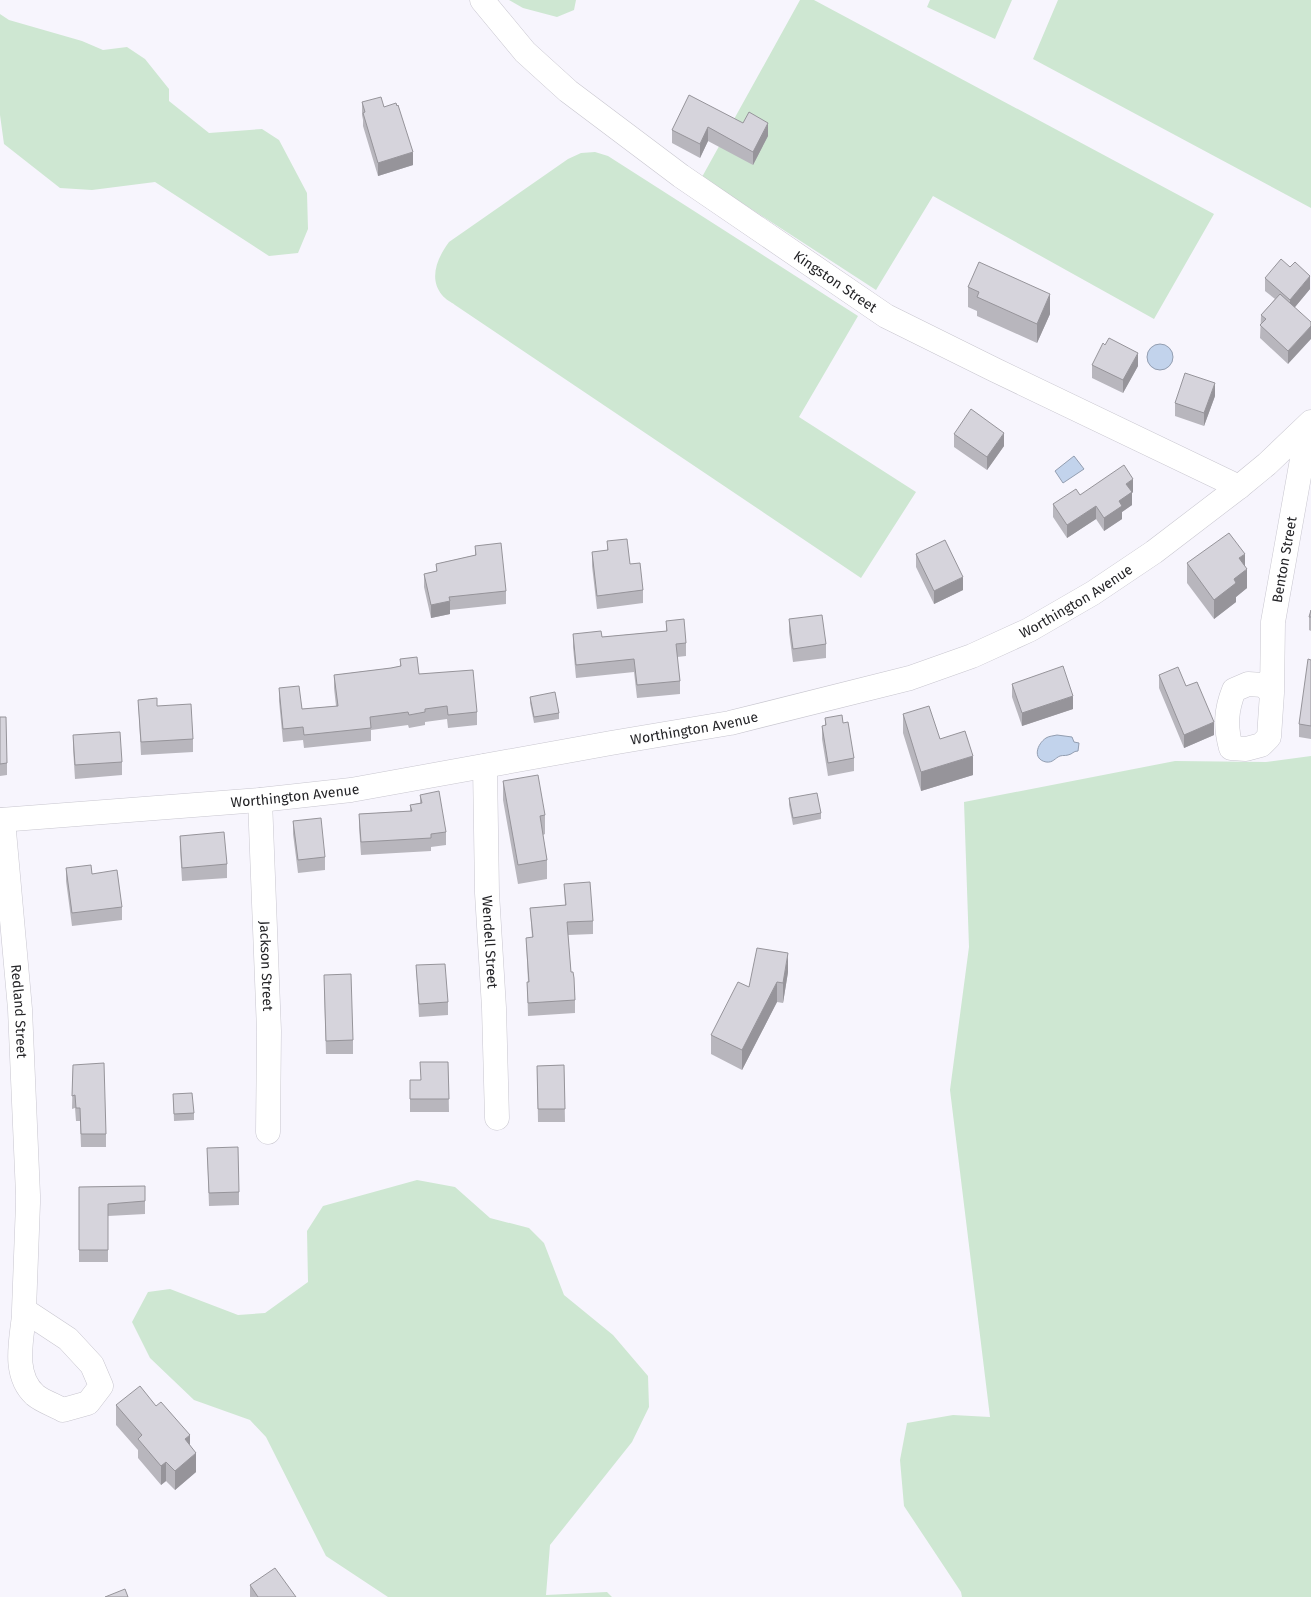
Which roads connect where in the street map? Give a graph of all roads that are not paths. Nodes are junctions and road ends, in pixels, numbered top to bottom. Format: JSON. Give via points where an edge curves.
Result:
{"nodes":[{"id":1,"x":482,"y":0,"type":"edge"},
{"id":2,"x":1309,"y":424,"type":"edge"},
{"id":3,"x":1239,"y":487,"type":"junction"},
{"id":4,"x":1272,"y":693,"type":"dead end"},
{"id":5,"x":485,"y":766,"type":"junction"},
{"id":6,"x":260,"y":800,"type":"junction"},
{"id":7,"x":2,"y":820,"type":"edge"},
{"id":8,"x":497,"y":1118,"type":"dead end"},
{"id":9,"x":268,"y":1132,"type":"dead end"},
{"id":10,"x":24,"y":1310,"type":"dead end"}],
"edges":[{"from":1,"to":3,"type":"street","name":"Kingston Street","via":[[526,52],[568,91],[681,176],[886,316]]},
{"from":2,"to":3,"type":"street","name":"Worthington Avenue"},
{"from":2,"to":4,"type":"street","name":"Benton Street","via":[[1273,622]]},
{"from":3,"to":5,"type":"street","name":"Worthington Avenue","via":[[1154,552],[1062,612],[943,667],[866,690],[730,723]]},
{"from":5,"to":6,"type":"street","name":"Worthington Avenue","via":[[351,790]]},
{"from":5,"to":8,"type":"street","name":"Wendell Street"},
{"from":6,"to":7,"type":"street","name":"Worthington Avenue"},
{"from":6,"to":9,"type":"street","name":"Jackson Street","via":[[269,1031]]},
{"from":7,"to":10,"type":"street","name":"Redland Street","via":[[20,1009],[28,1203]]}]}
